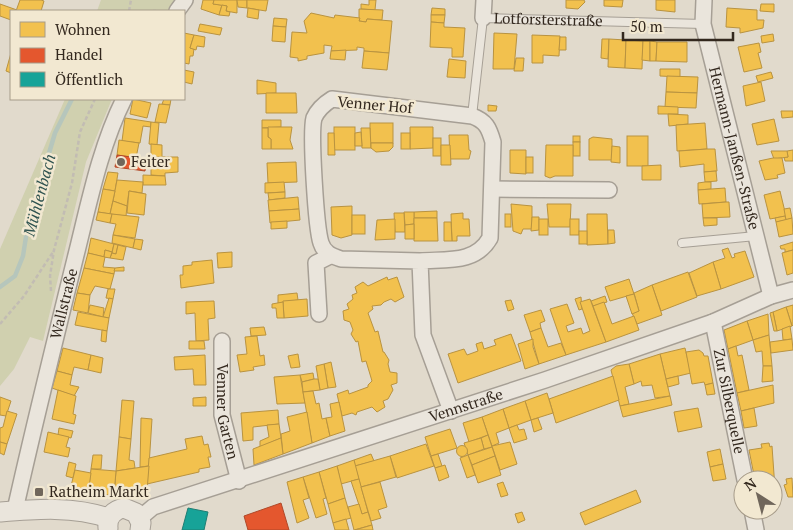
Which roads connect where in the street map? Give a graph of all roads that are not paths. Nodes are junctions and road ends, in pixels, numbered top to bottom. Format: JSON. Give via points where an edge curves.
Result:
{"nodes":[{"id":1,"x":484,"y":0,"type":"edge"},
{"id":2,"x":704,"y":0,"type":"edge"},
{"id":3,"x":482,"y":18,"type":"junction"},
{"id":4,"x":703,"y":24,"type":"junction"},
{"id":5,"x":124,"y":100,"type":"edge"},
{"id":6,"x":472,"y":116,"type":"junction"},
{"id":7,"x":492,"y":189,"type":"junction"},
{"id":8,"x":609,"y":190,"type":"dead end"},
{"id":9,"x":756,"y":236,"type":"junction"},
{"id":10,"x":682,"y":243,"type":"dead end"},
{"id":11,"x":330,"y":256,"type":"junction"},
{"id":12,"x":420,"y":262,"type":"junction"},
{"id":13,"x":793,"y":290,"type":"edge"},
{"id":14,"x":771,"y":296,"type":"junction"},
{"id":15,"x":319,"y":314,"type":"dead end"},
{"id":16,"x":713,"y":322,"type":"junction"},
{"id":17,"x":222,"y":341,"type":"dead end"},
{"id":18,"x":451,"y":411,"type":"junction"},
{"id":19,"x":743,"y":470,"type":"edge"},
{"id":20,"x":239,"y":481,"type":"junction"},
{"id":21,"x":8,"y":511,"type":"edge"},
{"id":22,"x":109,"y":524,"type":"edge"},
{"id":23,"x":140,"y":524,"type":"edge"}],
"edges":[{"from":1,"to":3,"type":"street","name":"Lotforsterstraße"},
{"from":2,"to":4,"type":"street","name":"Hermann-Janßen-Straße"},
{"from":3,"to":4,"type":"lane","name":"Lotforsterstraße"},
{"from":3,"to":6,"type":"lane","name":"Lotforsterstraße"},
{"from":4,"to":9,"type":"street","name":"Hermann-Janßen-Straße"},
{"from":5,"to":21,"type":"street","name":"Wallstraße","via":[[114,119],[87,214]]},
{"from":6,"to":7,"type":"street","via":[[489,127],[493,142]]},
{"from":6,"to":11,"type":"street","name":"Venner Hof","via":[[347,99],[332,99],[321,106],[314,119],[314,179],[321,243]]},
{"from":7,"to":8,"type":"street"},
{"from":7,"to":12,"type":"street","via":[[490,238],[485,247],[470,258]]},
{"from":9,"to":10,"type":"lane"},
{"from":9,"to":14,"type":"street","name":"Hermann-Janßen-Straße"},
{"from":11,"to":12,"type":"street"},
{"from":11,"to":15,"type":"street","via":[[316,263]]},
{"from":12,"to":18,"type":"street","via":[[423,335]]},
{"from":13,"to":14,"type":"street","name":"Vennstraße"},
{"from":14,"to":16,"type":"street","name":"Vennstraße"},
{"from":16,"to":18,"type":"street","name":"Vennstraße"},
{"from":16,"to":19,"type":"street","name":"Zur Silberquelle"},
{"from":17,"to":20,"type":"street","name":"Venner Garten","via":[[222,414]]},
{"from":18,"to":20,"type":"street","name":"Vennstraße"},
{"from":20,"to":23,"type":"street","name":"Vennstraße","via":[[153,507]]},
{"from":21,"to":22,"type":"street","via":[[50,508],[87,511]]},
{"from":22,"to":23,"type":"street","via":[[118,509],[124,508],[131,509]]}]}
